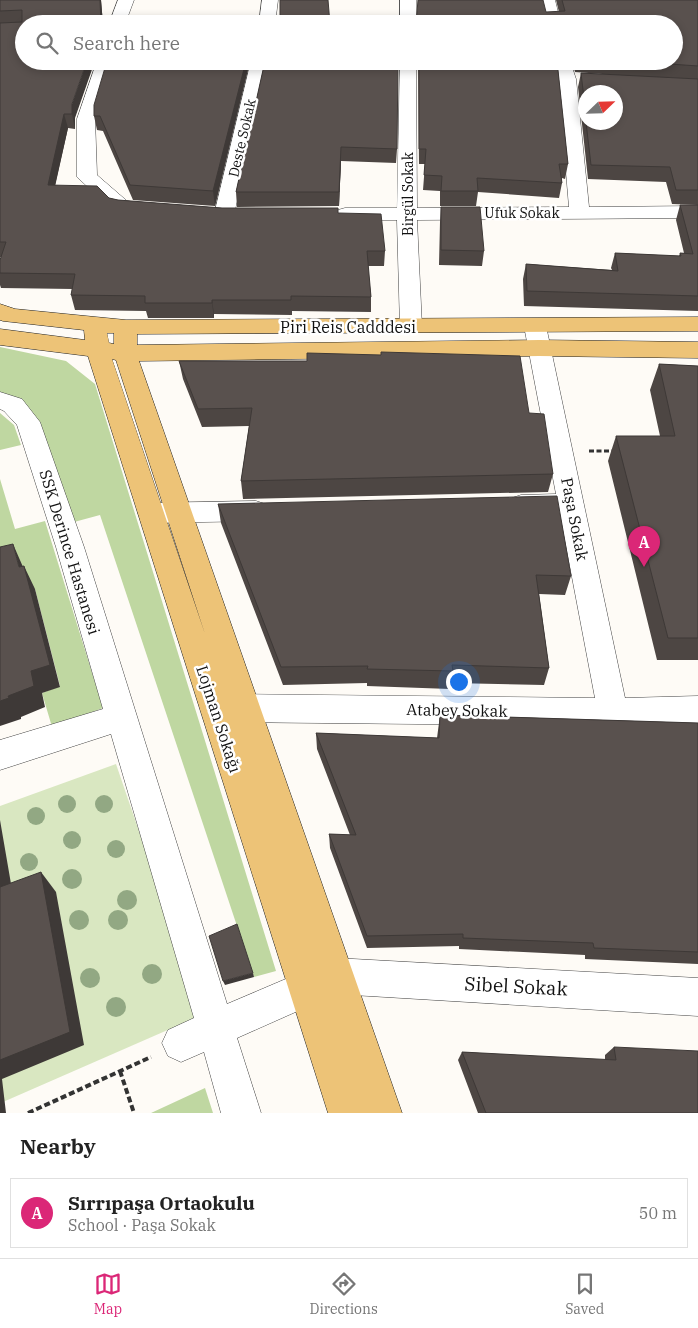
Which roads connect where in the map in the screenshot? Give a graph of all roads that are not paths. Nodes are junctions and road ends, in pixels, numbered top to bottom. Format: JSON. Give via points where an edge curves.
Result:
{"nodes":[{"id":1,"x":126,"y":0,"type":"edge"},
{"id":2,"x":270,"y":0,"type":"edge"},
{"id":3,"x":408,"y":0,"type":"edge"},
{"id":4,"x":547,"y":0,"type":"edge"},
{"id":5,"x":120,"y":15,"type":"edge"},
{"id":6,"x":268,"y":15,"type":"edge"},
{"id":7,"x":408,"y":15,"type":"edge"},
{"id":8,"x":551,"y":15,"type":"edge"},
{"id":9,"x":102,"y":70,"type":"edge"},
{"id":10,"x":257,"y":70,"type":"edge"},
{"id":11,"x":408,"y":70,"type":"edge"},
{"id":12,"x":564,"y":70,"type":"edge"},
{"id":13,"x":567,"y":79,"type":"junction"},
{"id":14,"x":585,"y":80,"type":"edge"},
{"id":15,"x":159,"y":210,"type":"edge"},
{"id":16,"x":698,"y":212,"type":"edge"},
{"id":17,"x":580,"y":213,"type":"junction"},
{"id":18,"x":330,"y":214,"type":"edge"},
{"id":19,"x":408,"y":214,"type":"junction"},
{"id":20,"x":224,"y":215,"type":"edge"},
{"id":21,"x":0,"y":311,"type":"edge"},
{"id":22,"x":698,"y":324,"type":"edge"},
{"id":23,"x":411,"y":327,"type":"junction"},
{"id":24,"x":0,"y":337,"type":"edge"},
{"id":25,"x":537,"y":337,"type":"junction"},
{"id":26,"x":111,"y":339,"type":"junction"},
{"id":27,"x":698,"y":350,"type":"edge"},
{"id":28,"x":0,"y":400,"type":"edge"},
{"id":29,"x":572,"y":504,"type":"junction"},
{"id":30,"x":494,"y":506,"type":"edge"},
{"id":31,"x":278,"y":511,"type":"edge"},
{"id":32,"x":166,"y":513,"type":"junction"},
{"id":33,"x":230,"y":708,"type":"junction"},
{"id":34,"x":698,"y":710,"type":"edge"},
{"id":35,"x":613,"y":712,"type":"junction"},
{"id":36,"x":122,"y":718,"type":"junction"},
{"id":37,"x":0,"y":756,"type":"edge"},
{"id":38,"x":321,"y":981,"type":"junction"},
{"id":39,"x":698,"y":997,"type":"edge"},
{"id":40,"x":216,"y":1028,"type":"junction"},
{"id":41,"x":181,"y":1043,"type":"road end"},
{"id":42,"x":241,"y":1113,"type":"edge"},
{"id":43,"x":348,"y":1113,"type":"edge"},
{"id":44,"x":382,"y":1113,"type":"edge"}],
"edges":[{"from":1,"to":5,"type":"street"},
{"from":2,"to":6,"type":"street"},
{"from":3,"to":7,"type":"street"},
{"from":4,"to":8,"type":"street"},
{"from":9,"to":15,"type":"street","via":[[86,119],[87,178],[121,207]]},
{"from":10,"to":20,"type":"street","name":"Deste Sokak"},
{"from":11,"to":19,"type":"street","name":"Birgül Sokak"},
{"from":12,"to":13,"type":"street"},
{"from":13,"to":14,"type":"street"},
{"from":13,"to":17,"type":"street"},
{"from":16,"to":17,"type":"street","name":"Ufuk Sokak"},
{"from":17,"to":19,"type":"street","name":"Ufuk Sokak"},
{"from":18,"to":19,"type":"street","name":"Ufuk Sokak"},
{"from":19,"to":23,"type":"street","name":"Birgül Sokak"},
{"from":21,"to":26,"type":"main road","name":"Piri Reis Cadddesi"},
{"from":22,"to":25,"type":"main road","name":"Piri Reis Cadddesi"},
{"from":23,"to":25,"type":"main road","name":"Piri Reis Cadddesi"},
{"from":23,"to":26,"type":"main road","name":"Piri Reis Cadddesi"},
{"from":24,"to":26,"type":"main road","name":"Piri Reis Cadddesi"},
{"from":25,"to":26,"type":"main road","name":"Piri Reis Cadddesi"},
{"from":25,"to":27,"type":"main road","name":"Piri Reis Cadddesi"},
{"from":25,"to":29,"type":"street","name":"Paşa Sokak"},
{"from":26,"to":32,"type":"main road","name":"Lojman Sokağı"},
{"from":28,"to":36,"type":"street","name":"SSK Derince Hastanesi","via":[[13,405],[28,422]]},
{"from":29,"to":30,"type":"street"},
{"from":29,"to":35,"type":"street","name":"Paşa Sokak"},
{"from":31,"to":32,"type":"street"},
{"from":32,"to":33,"type":"main road","name":"Lojman Sokağı"},
{"from":33,"to":35,"type":"street","name":"Atabey Sokak"},
{"from":33,"to":38,"type":"main road","name":"Lojman Sokağı"},
{"from":34,"to":35,"type":"street","name":"Atabey Sokak"},
{"from":36,"to":37,"type":"street"},
{"from":36,"to":40,"type":"street","name":"SSK Derince Hastanesi"},
{"from":38,"to":39,"type":"street","name":"Sibel Sokak"},
{"from":38,"to":40,"type":"street"},
{"from":38,"to":43,"type":"main road","name":"Lojman Sokağı"},
{"from":38,"to":44,"type":"main road","name":"Lojman Sokağı"},
{"from":40,"to":41,"type":"street"},
{"from":40,"to":42,"type":"street","name":"SSK Derince Hastanesi"}]}
